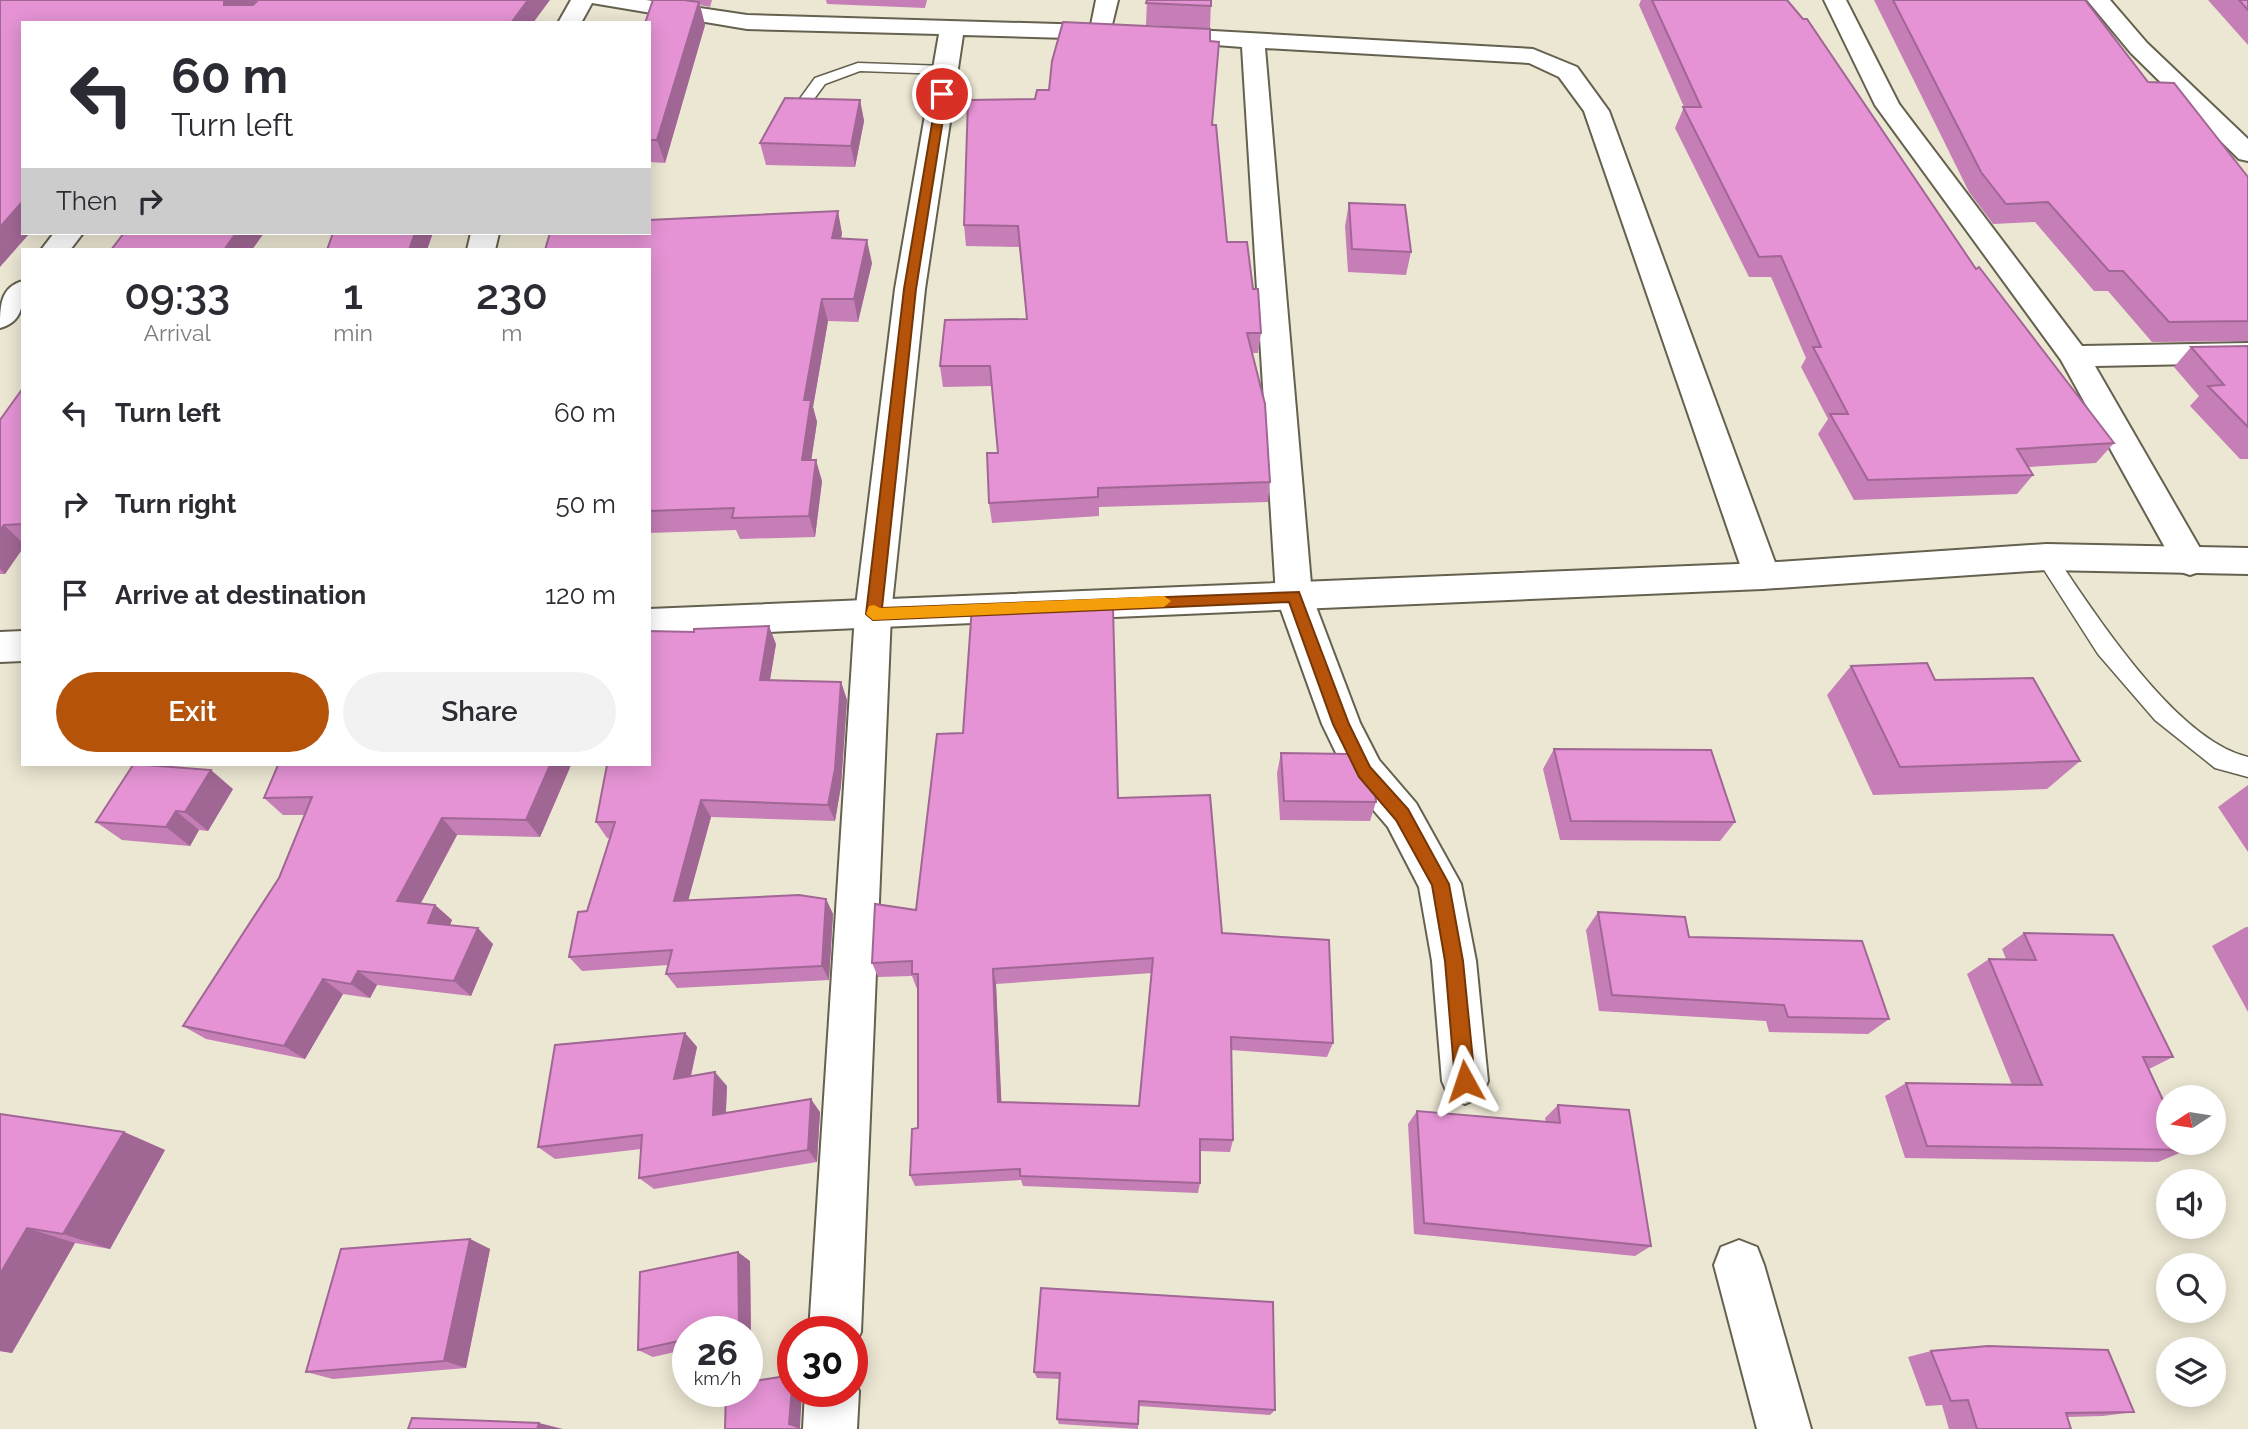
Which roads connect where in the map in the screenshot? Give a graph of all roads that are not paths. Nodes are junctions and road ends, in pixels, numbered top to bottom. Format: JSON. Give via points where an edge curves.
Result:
{"nodes":[{"id":1,"x":583,"y":0,"type":"edge"},
{"id":2,"x":601,"y":0,"type":"edge"},
{"id":3,"x":760,"y":0,"type":"edge"},
{"id":4,"x":1107,"y":0,"type":"edge"},
{"id":5,"x":1835,"y":0,"type":"edge"},
{"id":6,"x":2098,"y":0,"type":"edge"},
{"id":7,"x":570,"y":21,"type":"edge"},
{"id":8,"x":747,"y":22,"type":"junction"},
{"id":9,"x":952,"y":29,"type":"junction"},
{"id":10,"x":1101,"y":32,"type":"junction"},
{"id":11,"x":1253,"y":41,"type":"junction"},
{"id":12,"x":945,"y":70,"type":"junction"},
{"id":13,"x":806,"y":100,"type":"edge"},
{"id":14,"x":2248,"y":153,"type":"edge"},
{"id":15,"x":21,"y":293,"type":"edge"},
{"id":16,"x":0,"y":319,"type":"edge"},
{"id":17,"x":2248,"y":353,"type":"edge"},
{"id":18,"x":2074,"y":356,"type":"junction"},
{"id":19,"x":2046,"y":557,"type":"junction"},
{"id":20,"x":2248,"y":561,"type":"edge"},
{"id":21,"x":2190,"y":562,"type":"junction"},
{"id":22,"x":1762,"y":576,"type":"junction"},
{"id":23,"x":1294,"y":596,"type":"junction"},
{"id":24,"x":873,"y":614,"type":"junction"},
{"id":25,"x":651,"y":623,"type":"edge"},
{"id":26,"x":21,"y":646,"type":"edge"},
{"id":27,"x":0,"y":647,"type":"edge"},
{"id":28,"x":2248,"y":767,"type":"edge"},
{"id":29,"x":1465,"y":1081,"type":"dead end"},
{"id":30,"x":1739,"y":1265,"type":"dead end"},
{"id":31,"x":836,"y":1316,"type":"edge"},
{"id":32,"x":831,"y":1407,"type":"edge"},
{"id":33,"x":830,"y":1429,"type":"edge"},
{"id":34,"x":1784,"y":1429,"type":"edge"}],
"edges":[{"from":1,"to":7,"type":"street"},
{"from":2,"to":8,"type":"street"},
{"from":3,"to":8,"type":"street"},
{"from":4,"to":10,"type":"street"},
{"from":5,"to":18,"type":"street","via":[[1887,104]]},
{"from":6,"to":14,"type":"street","via":[[2138,48]]},
{"from":8,"to":9,"type":"street"},
{"from":9,"to":10,"type":"street"},
{"from":9,"to":12,"type":"street"},
{"from":10,"to":11,"type":"street"},
{"from":11,"to":22,"type":"street","via":[[1533,56],[1568,72],[1596,111]]},
{"from":11,"to":23,"type":"street"},
{"from":12,"to":13,"type":"lane","via":[[858,67],[820,81]]},
{"from":12,"to":24,"type":"street","via":[[910,289]]},
{"from":15,"to":16,"type":"street"},
{"from":17,"to":18,"type":"street"},
{"from":18,"to":21,"type":"street"},
{"from":19,"to":21,"type":"street"},
{"from":19,"to":22,"type":"street"},
{"from":19,"to":28,"type":"lane","via":[[2106,649],[2163,713],[2223,761]]},
{"from":20,"to":21,"type":"street"},
{"from":22,"to":23,"type":"street"},
{"from":23,"to":24,"type":"street"},
{"from":23,"to":29,"type":"street","via":[[1341,724],[1364,772],[1402,814],[1440,884],[1454,961]]},
{"from":24,"to":25,"type":"street"},
{"from":24,"to":31,"type":"street"},
{"from":26,"to":27,"type":"street"},
{"from":30,"to":34,"type":"street"},
{"from":32,"to":33,"type":"street"}]}
